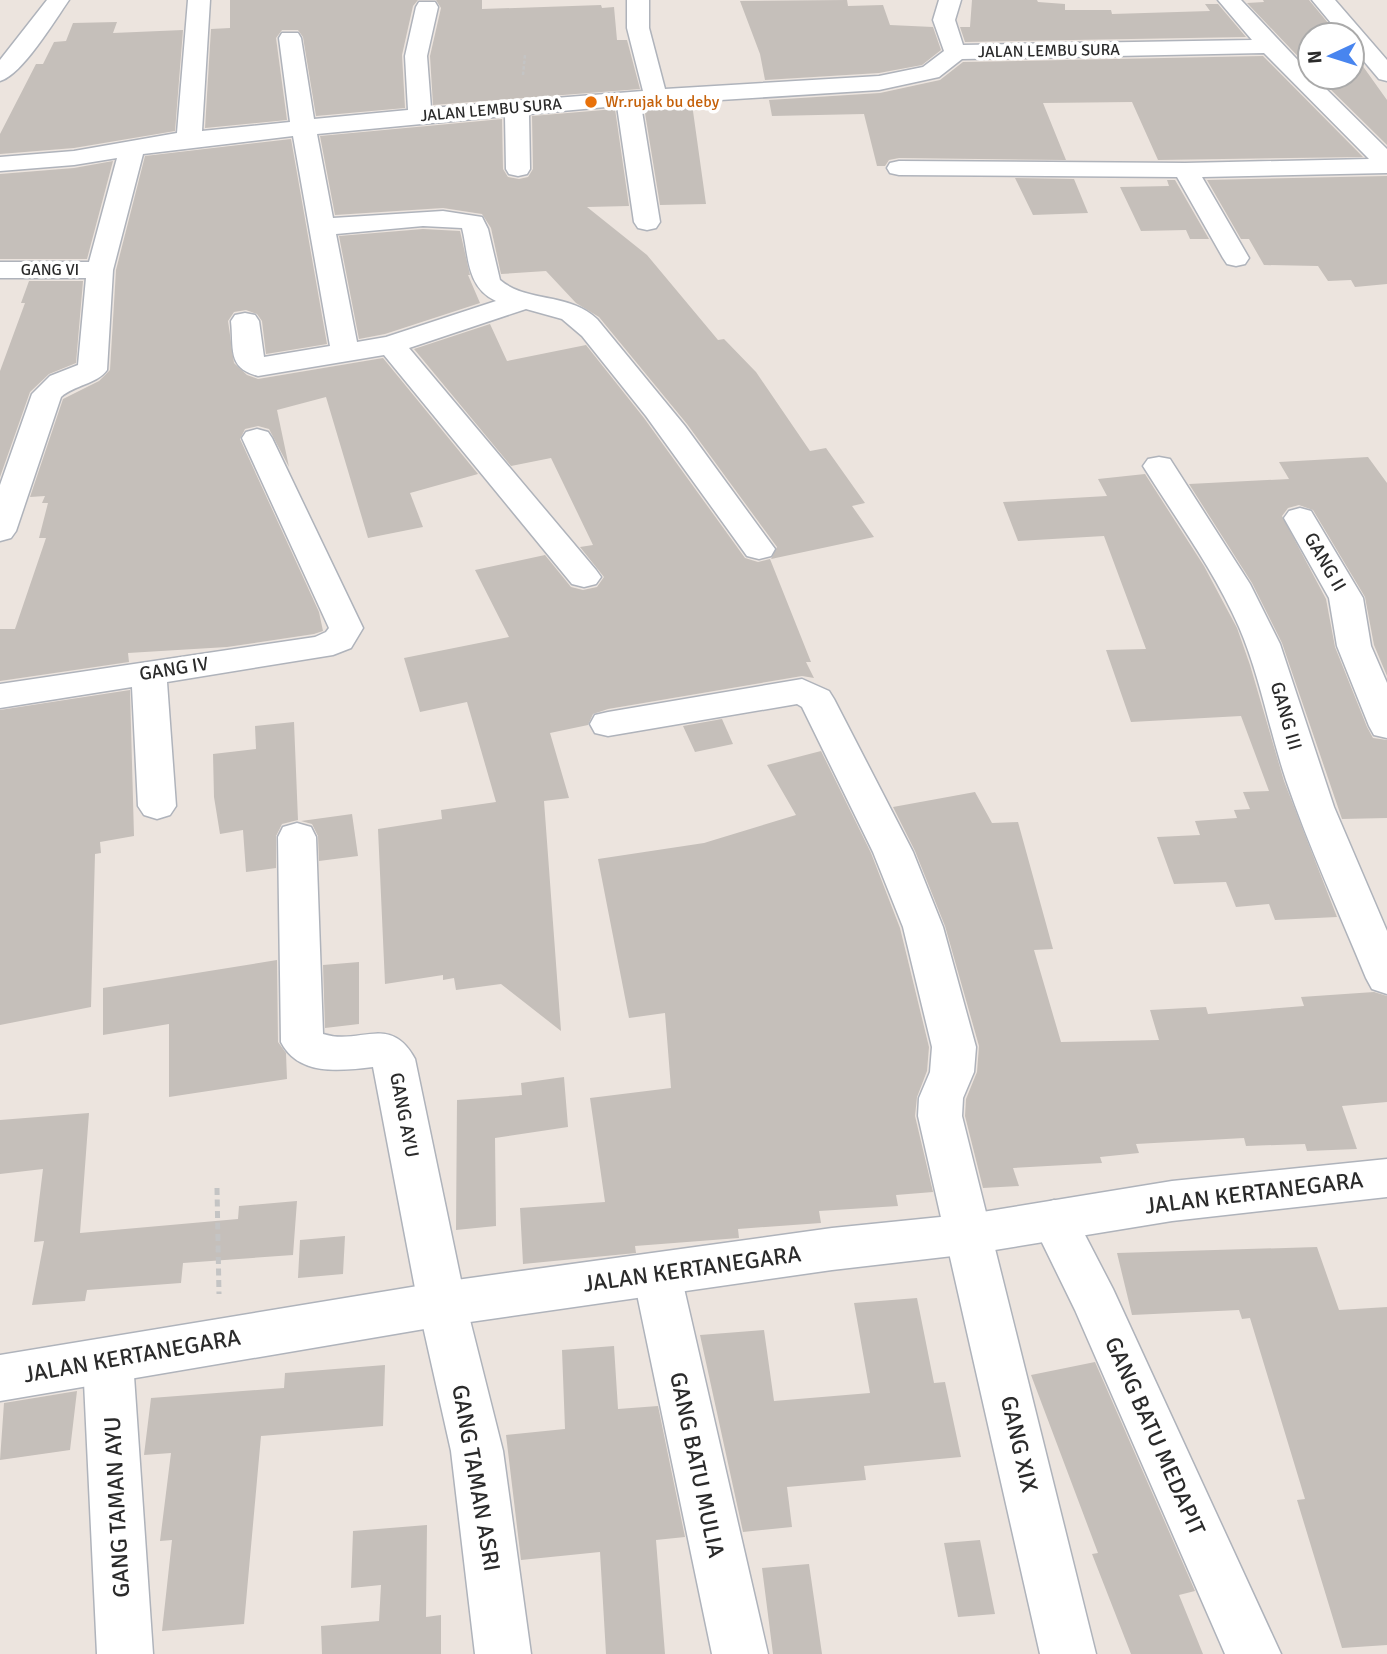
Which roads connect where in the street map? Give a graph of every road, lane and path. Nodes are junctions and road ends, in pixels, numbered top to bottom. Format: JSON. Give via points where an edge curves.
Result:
{"nodes":[{"id":1,"x":58,"y":0,"type":"edge"},
{"id":2,"x":199,"y":0,"type":"edge"},
{"id":3,"x":638,"y":0,"type":"edge"},
{"id":4,"x":950,"y":0,"type":"edge"},
{"id":5,"x":1229,"y":0,"type":"edge"},
{"id":6,"x":1323,"y":0,"type":"edge"},
{"id":7,"x":427,"y":7,"type":"dead end"},
{"id":8,"x":290,"y":38,"type":"dead end"},
{"id":9,"x":1270,"y":46,"type":"junction"},
{"id":10,"x":956,"y":52,"type":"junction"},
{"id":11,"x":0,"y":74,"type":"edge"},
{"id":12,"x":1387,"y":74,"type":"edge"},
{"id":13,"x":656,"y":98,"type":"junction"},
{"id":14,"x":628,"y":100,"type":"junction"},
{"id":15,"x":517,"y":107,"type":"junction"},
{"id":16,"x":420,"y":116,"type":"junction"},
{"id":17,"x":303,"y":128,"type":"junction"},
{"id":18,"x":189,"y":139,"type":"junction"},
{"id":19,"x":132,"y":149,"type":"junction"},
{"id":20,"x":0,"y":164,"type":"edge"},
{"id":21,"x":1387,"y":165,"type":"edge"},
{"id":22,"x":518,"y":169,"type":"dead end"},
{"id":23,"x":900,"y":169,"type":"dead end"},
{"id":24,"x":1185,"y":170,"type":"junction"},
{"id":25,"x":647,"y":222,"type":"dead end"},
{"id":26,"x":321,"y":227,"type":"junction"},
{"id":27,"x":1236,"y":258,"type":"dead end"},
{"id":28,"x":0,"y":270,"type":"edge"},
{"id":29,"x":100,"y":270,"type":"junction"},
{"id":30,"x":527,"y":300,"type":"junction"},
{"id":31,"x":245,"y":321,"type":"dead end"},
{"id":32,"x":391,"y":345,"type":"junction"},
{"id":33,"x":345,"y":352,"type":"junction"},
{"id":34,"x":257,"y":438,"type":"dead end"},
{"id":35,"x":1159,"y":466,"type":"dead end"},
{"id":36,"x":1300,"y":518,"type":"dead end"},
{"id":37,"x":0,"y":531,"type":"edge"},
{"id":38,"x":759,"y":549,"type":"dead end"},
{"id":39,"x":584,"y":577,"type":"dead end"},
{"id":40,"x":149,"y":673,"type":"junction"},
{"id":41,"x":0,"y":696,"type":"edge"},
{"id":42,"x":608,"y":724,"type":"dead end"},
{"id":43,"x":1387,"y":726,"type":"edge"},
{"id":44,"x":157,"y":806,"type":"dead end"},
{"id":45,"x":297,"y":837,"type":"dead end"},
{"id":46,"x":1387,"y":978,"type":"edge"},
{"id":47,"x":1387,"y":1178,"type":"edge"},
{"id":48,"x":217,"y":1188,"type":"dead end"},
{"id":49,"x":1054,"y":1220,"type":"junction"},
{"id":50,"x":970,"y":1234,"type":"junction"},
{"id":51,"x":657,"y":1275,"type":"junction"},
{"id":52,"x":442,"y":1304,"type":"junction"},
{"id":53,"x":219,"y":1340,"type":"junction"},
{"id":54,"x":108,"y":1361,"type":"junction"},
{"id":55,"x":0,"y":1378,"type":"edge"},
{"id":56,"x":125,"y":1654,"type":"edge"},
{"id":57,"x":503,"y":1654,"type":"edge"},
{"id":58,"x":740,"y":1654,"type":"edge"},
{"id":59,"x":1068,"y":1654,"type":"edge"},
{"id":60,"x":1253,"y":1654,"type":"edge"}],
"edges":[{"from":1,"to":11,"type":"street"},
{"from":2,"to":18,"type":"street"},
{"from":3,"to":13,"type":"street","via":[[638,28]]},
{"from":4,"to":10,"type":"street","via":[[944,23]]},
{"from":5,"to":9,"type":"street"},
{"from":6,"to":12,"type":"street"},
{"from":7,"to":16,"type":"street","via":[[416,56]]},
{"from":8,"to":17,"type":"street"},
{"from":9,"to":10,"type":"street","name":"JALAN LEMBU SURA"},
{"from":9,"to":21,"type":"street"},
{"from":10,"to":13,"type":"street","name":"JALAN LEMBU SURA","via":[[931,72],[879,83]]},
{"from":13,"to":14,"type":"street","name":"JALAN LEMBU SURA"},
{"from":14,"to":15,"type":"street","name":"JALAN LEMBU SURA"},
{"from":14,"to":25,"type":"street"},
{"from":15,"to":16,"type":"street","name":"JALAN LEMBU SURA"},
{"from":15,"to":22,"type":"street"},
{"from":16,"to":17,"type":"street","name":"JALAN LEMBU SURA"},
{"from":17,"to":18,"type":"street","name":"JALAN LEMBU SURA"},
{"from":17,"to":26,"type":"street"},
{"from":18,"to":19,"type":"street","name":"JALAN LEMBU SURA"},
{"from":19,"to":20,"type":"street","name":"JALAN LEMBU SURA"},
{"from":19,"to":29,"type":"street"},
{"from":21,"to":24,"type":"street"},
{"from":23,"to":24,"type":"street"},
{"from":24,"to":27,"type":"street"},
{"from":26,"to":30,"type":"street","via":[[465,219],[477,232],[485,280],[501,293]]},
{"from":26,"to":33,"type":"street"},
{"from":28,"to":29,"type":"street","name":"GANG VI"},
{"from":29,"to":37,"type":"street","via":[[92,370],[60,382],[47,394]]},
{"from":30,"to":32,"type":"street"},
{"from":30,"to":38,"type":"street","via":[[562,308],[581,319],[664,415]]},
{"from":31,"to":33,"type":"street","via":[[250,364],[258,367]]},
{"from":32,"to":33,"type":"street"},
{"from":32,"to":39,"type":"street"},
{"from":34,"to":40,"type":"street","name":"GANG IV","via":[[345,634],[321,647]]},
{"from":35,"to":46,"type":"street","name":"GANG III","via":[[1254,624],[1276,677],[1305,780]]},
{"from":36,"to":43,"type":"street","name":"GANG II","via":[[1346,598],[1354,646]]},
{"from":40,"to":41,"type":"street","name":"GANG IV"},
{"from":40,"to":44,"type":"street"},
{"from":42,"to":50,"type":"street","name":"GANG XIX","via":[[789,691],[810,693],[816,699],[893,852],[923,927],[954,1047],[940,1116]]},
{"from":45,"to":52,"type":"street","name":"GANG AYU","via":[[302,1042],[321,1054],[373,1050],[384,1051],[393,1059]]},
{"from":47,"to":49,"type":"street","name":"JALAN KERTANEGARA","via":[[1172,1201]]},
{"from":48,"to":53,"type":"path"},
{"from":49,"to":50,"type":"street","name":"JALAN KERTANEGARA"},
{"from":49,"to":60,"type":"street","name":"GANG BATU MEDAPIT"},
{"from":50,"to":51,"type":"street","name":"JALAN KERTANEGARA"},
{"from":50,"to":59,"type":"street","name":"GANG XIX"},
{"from":51,"to":52,"type":"street","name":"JALAN KERTANEGARA"},
{"from":51,"to":58,"type":"street","name":"GANG BATU MULIA"},
{"from":52,"to":53,"type":"street","name":"JALAN KERTANEGARA"},
{"from":52,"to":57,"type":"street","name":"GANG TAMAN ASRI","via":[[477,1451]]},
{"from":53,"to":54,"type":"street","name":"JALAN KERTANEGARA"},
{"from":54,"to":55,"type":"street","name":"JALAN KERTANEGARA"},
{"from":54,"to":56,"type":"street","name":"GANG TAMAN AYU"}]}
